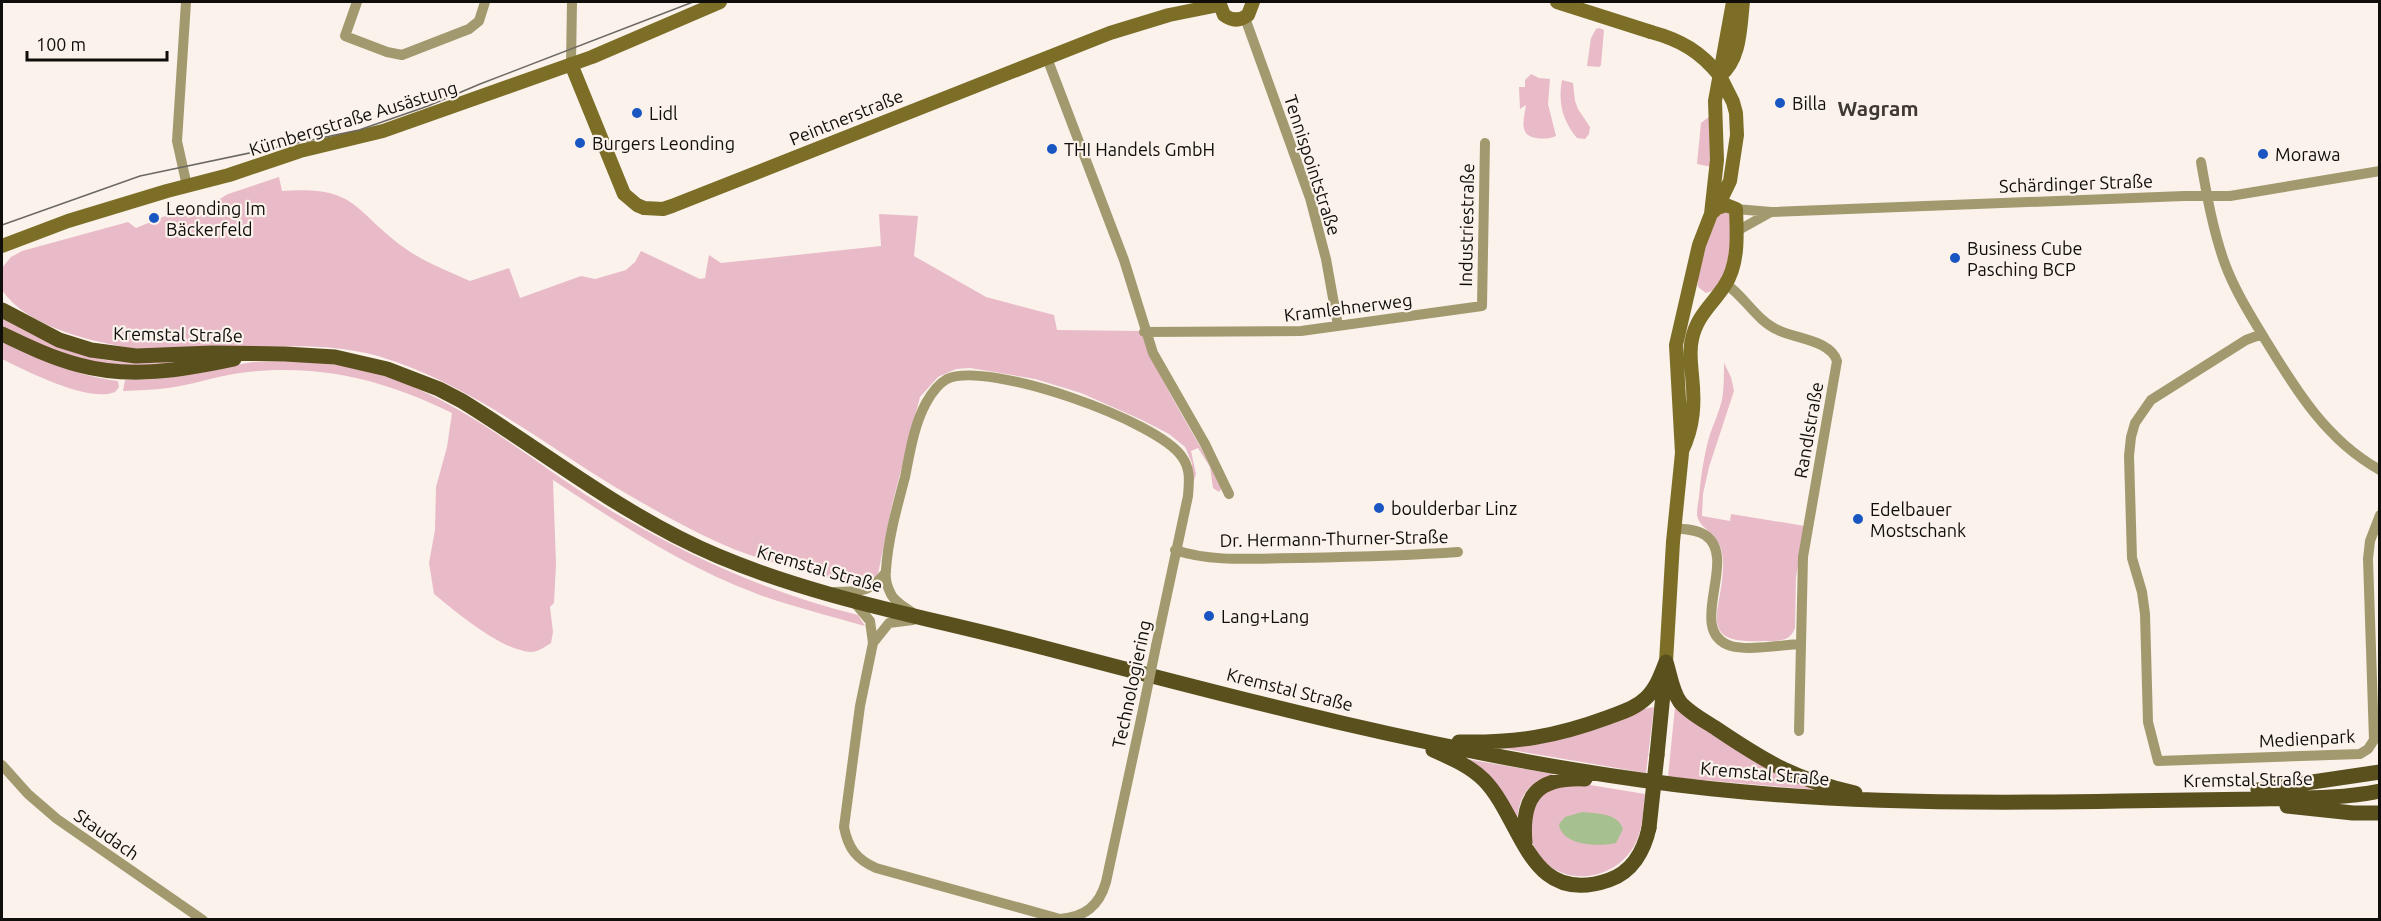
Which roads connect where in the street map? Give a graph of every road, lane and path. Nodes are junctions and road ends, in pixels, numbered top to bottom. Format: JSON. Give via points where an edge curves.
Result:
{"nodes":[{"id":1,"x":186,"y":2,"type":"edge"},
{"id":2,"x":357,"y":2,"type":"edge"},
{"id":3,"x":485,"y":2,"type":"edge"},
{"id":4,"x":572,"y":2,"type":"edge"},
{"id":5,"x":720,"y":2,"type":"edge"},
{"id":6,"x":1252,"y":2,"type":"edge"},
{"id":7,"x":1557,"y":2,"type":"edge"},
{"id":8,"x":1733,"y":2,"type":"edge"},
{"id":9,"x":1743,"y":2,"type":"edge"},
{"id":10,"x":1219,"y":3,"type":"edge"},
{"id":11,"x":1245,"y":18,"type":"junction"},
{"id":12,"x":1047,"y":58,"type":"junction"},
{"id":13,"x":571,"y":64,"type":"junction"},
{"id":14,"x":1720,"y":76,"type":"junction"},
{"id":15,"x":1485,"y":143,"type":"dead end"},
{"id":16,"x":2201,"y":162,"type":"dead end"},
{"id":17,"x":2379,"y":171,"type":"edge"},
{"id":18,"x":1730,"y":181,"type":"junction"},
{"id":19,"x":187,"y":186,"type":"junction"},
{"id":20,"x":2208,"y":196,"type":"junction"},
{"id":21,"x":1735,"y":208,"type":"junction"},
{"id":22,"x":1714,"y":211,"type":"junction"},
{"id":23,"x":1771,"y":212,"type":"junction"},
{"id":24,"x":1737,"y":231,"type":"junction"},
{"id":25,"x":25,"y":238,"type":"junction"},
{"id":26,"x":2,"y":246,"type":"edge"},
{"id":27,"x":2,"y":257,"type":"edge"},
{"id":28,"x":1726,"y":284,"type":"junction"},
{"id":29,"x":1689,"y":287,"type":"junction"},
{"id":30,"x":1714,"y":297,"type":"junction"},
{"id":31,"x":2,"y":299,"type":"edge"},
{"id":32,"x":1482,"y":306,"type":"joint"},
{"id":33,"x":2,"y":310,"type":"edge"},
{"id":34,"x":23,"y":322,"type":"junction"},
{"id":35,"x":1338,"y":326,"type":"junction"},
{"id":36,"x":1144,"y":332,"type":"junction"},
{"id":37,"x":2,"y":334,"type":"edge"},
{"id":38,"x":2262,"y":334,"type":"junction"},
{"id":39,"x":254,"y":355,"type":"junction"},
{"id":40,"x":1682,"y":453,"type":"junction"},
{"id":41,"x":2379,"y":470,"type":"edge"},
{"id":42,"x":1229,"y":494,"type":"dead end"},
{"id":43,"x":2379,"y":515,"type":"edge"},
{"id":44,"x":1674,"y":528,"type":"junction"},
{"id":45,"x":1175,"y":550,"type":"junction"},
{"id":46,"x":1458,"y":552,"type":"dead end"},
{"id":47,"x":886,"y":572,"type":"junction"},
{"id":48,"x":826,"y":592,"type":"junction"},
{"id":49,"x":849,"y":598,"type":"junction"},
{"id":50,"x":916,"y":615,"type":"junction"},
{"id":51,"x":935,"y":620,"type":"junction"},
{"id":52,"x":873,"y":643,"type":"junction"},
{"id":53,"x":1800,"y":644,"type":"junction"},
{"id":54,"x":1666,"y":662,"type":"junction"},
{"id":55,"x":1799,"y":730,"type":"dead end"},
{"id":56,"x":1415,"y":739,"type":"junction"},
{"id":57,"x":2,"y":765,"type":"edge"},
{"id":58,"x":2379,"y":772,"type":"edge"},
{"id":59,"x":1643,"y":781,"type":"junction"},
{"id":60,"x":2379,"y":791,"type":"edge"},
{"id":61,"x":2237,"y":799,"type":"junction"},
{"id":62,"x":2168,"y":800,"type":"junction"},
{"id":63,"x":1896,"y":802,"type":"junction"},
{"id":64,"x":2379,"y":813,"type":"edge"},
{"id":65,"x":1525,"y":846,"type":"junction"},
{"id":66,"x":203,"y":920,"type":"edge"}],
"edges":[{"from":1,"to":19,"type":"street","via":[[177,141]]},
{"from":2,"to":3,"type":"street","via":[[345,36],[394,54],[412,52],[469,29],[482,16]]},
{"from":4,"to":13,"type":"street"},
{"from":5,"to":13,"type":"street","name":"Kürnbergstraße Ausästung"},
{"from":6,"to":11,"type":"street"},
{"from":7,"to":14,"type":"street","bridge":true,"via":[[1676,39],[1704,57]]},
{"from":8,"to":22,"type":"street","via":[[1715,101]]},
{"from":9,"to":14,"type":"street","via":[[1734,60]]},
{"from":10,"to":11,"type":"street","via":[[1228,18]]},
{"from":10,"to":12,"type":"street","name":"Peintnerstraße","via":[[1151,20]]},
{"from":11,"to":35,"type":"street","name":"Tennispointstraße","via":[[1310,198]]},
{"from":12,"to":13,"type":"street","name":"Peintnerstraße","via":[[672,206],[652,210],[637,205],[621,188]]},
{"from":12,"to":36,"type":"street","via":[[1124,260]]},
{"from":13,"to":19,"type":"street","name":"Kürnbergstraße Ausästung","via":[[383,131]]},
{"from":14,"to":18,"type":"street","via":[[1733,102],[1737,123]]},
{"from":15,"to":32,"type":"street","name":"Industriestraße"},
{"from":16,"to":20,"type":"street"},
{"from":17,"to":20,"type":"street","name":"Schärdinger Straße","via":[[2230,196]]},
{"from":18,"to":21,"type":"street"},
{"from":18,"to":22,"type":"street"},
{"from":19,"to":25,"type":"street","name":"Kürnbergstraße Ausästung","via":[[68,221]]},
{"from":20,"to":23,"type":"street","name":"Schärdinger Straße"},
{"from":20,"to":38,"type":"street","via":[[2226,266]]},
{"from":21,"to":22,"type":"street","via":[[1726,205]]},
{"from":21,"to":23,"type":"street","name":"Schärdinger Straße"},
{"from":21,"to":24,"type":"street"},
{"from":22,"to":29,"type":"street","via":[[1699,245]]},
{"from":23,"to":24,"type":"street","name":"Schärdinger Straße"},
{"from":24,"to":28,"type":"street","via":[[1733,267]]},
{"from":25,"to":26,"type":"street","name":"Kürnbergstraße Ausästung"},
{"from":25,"to":27,"type":"street"},
{"from":28,"to":30,"type":"street"},
{"from":28,"to":53,"type":"street","name":"Randlstraße","via":[[1773,328],[1830,349],[1837,361],[1803,557]]},
{"from":29,"to":30,"type":"street","via":[[1699,296]]},
{"from":29,"to":40,"type":"street","via":[[1676,345]]},
{"from":30,"to":40,"type":"street","via":[[1698,320],[1691,341],[1694,418]]},
{"from":31,"to":34,"type":"main road"},
{"from":32,"to":35,"type":"street","name":"Kramlehnerweg"},
{"from":33,"to":34,"type":"main road","name":"Kremstal Straße"},
{"from":34,"to":39,"type":"main road","name":"Kremstal Straße","via":[[67,342],[113,354]]},
{"from":35,"to":36,"type":"street","name":"Kramlehnerweg","via":[[1301,332]]},
{"from":36,"to":42,"type":"street"},
{"from":37,"to":39,"type":"main road","name":"Kremstal Straße","via":[[59,359],[105,370],[163,372]]},
{"from":38,"to":41,"type":"street","via":[[2320,421],[2344,445]]},
{"from":38,"to":43,"type":"street","name":"Medienpark","via":[[2163,390],[2135,423],[2131,437],[2132,558],[2145,614],[2148,722],[2158,761],[2360,754],[2368,749],[2374,740],[2368,559]]},
{"from":39,"to":48,"type":"main road","name":"Kremstal Straße","via":[[335,357],[415,378],[488,417],[647,522],[747,568]]},
{"from":40,"to":44,"type":"street"},
{"from":44,"to":53,"type":"street","via":[[1698,531],[1713,541],[1716,548],[1712,623],[1719,639],[1743,647]]},
{"from":44,"to":54,"type":"street"},
{"from":45,"to":46,"type":"street","name":"Dr. Hermann-Thurner-Straße","via":[[1233,559]]},
{"from":45,"to":47,"type":"street","name":"Technologiering","via":[[1189,479],[1188,467],[1174,447],[1149,431],[1051,390],[965,375],[940,384],[921,416],[899,499]]},
{"from":45,"to":52,"type":"street","name":"Technologiering","bridge":true,"via":[[1104,888],[1095,905],[1073,918],[1060,919],[887,871],[856,856],[844,827],[860,706]]},
{"from":47,"to":48,"type":"street","via":[[868,590]]},
{"from":47,"to":50,"type":"street","via":[[890,594]]},
{"from":48,"to":49,"type":"main road","name":"Kremstal Straße"},
{"from":49,"to":50,"type":"main road","name":"Kremstal Straße"},
{"from":49,"to":52,"type":"street","name":"Technologiering","via":[[868,616]]},
{"from":50,"to":51,"type":"main road","name":"Kremstal Straße"},
{"from":51,"to":52,"type":"street","via":[[889,623]]},
{"from":51,"to":56,"type":"main road","name":"Kremstal Straße"},
{"from":53,"to":55,"type":"street","name":"Randlstraße"},
{"from":54,"to":56,"type":"main road","via":[[1654,689],[1641,703],[1568,731],[1502,742]]},
{"from":54,"to":63,"type":"main road","via":[[1680,702],[1761,758],[1812,783]]},
{"from":54,"to":65,"type":"main road","bridge":true,"via":[[1649,828],[1644,847],[1631,865],[1612,879],[1574,884],[1537,865]]},
{"from":56,"to":59,"type":"main road","name":"Kremstal Straße"},
{"from":56,"to":65,"type":"main road","via":[[1460,762],[1484,780]]},
{"from":57,"to":66,"type":"street","name":"Staudach","via":[[57,819]]},
{"from":58,"to":62,"type":"main road"},
{"from":59,"to":63,"type":"main road","name":"Kremstal Straße"},
{"from":59,"to":65,"type":"main road","via":[[1571,779],[1544,785],[1535,791],[1525,808]]},
{"from":60,"to":61,"type":"main road","name":"Kremstal Straße","via":[[2332,797]]},
{"from":61,"to":62,"type":"main road","name":"Kremstal Straße"},
{"from":61,"to":64,"type":"main road"},
{"from":62,"to":63,"type":"main road","name":"Kremstal Straße"}]}
